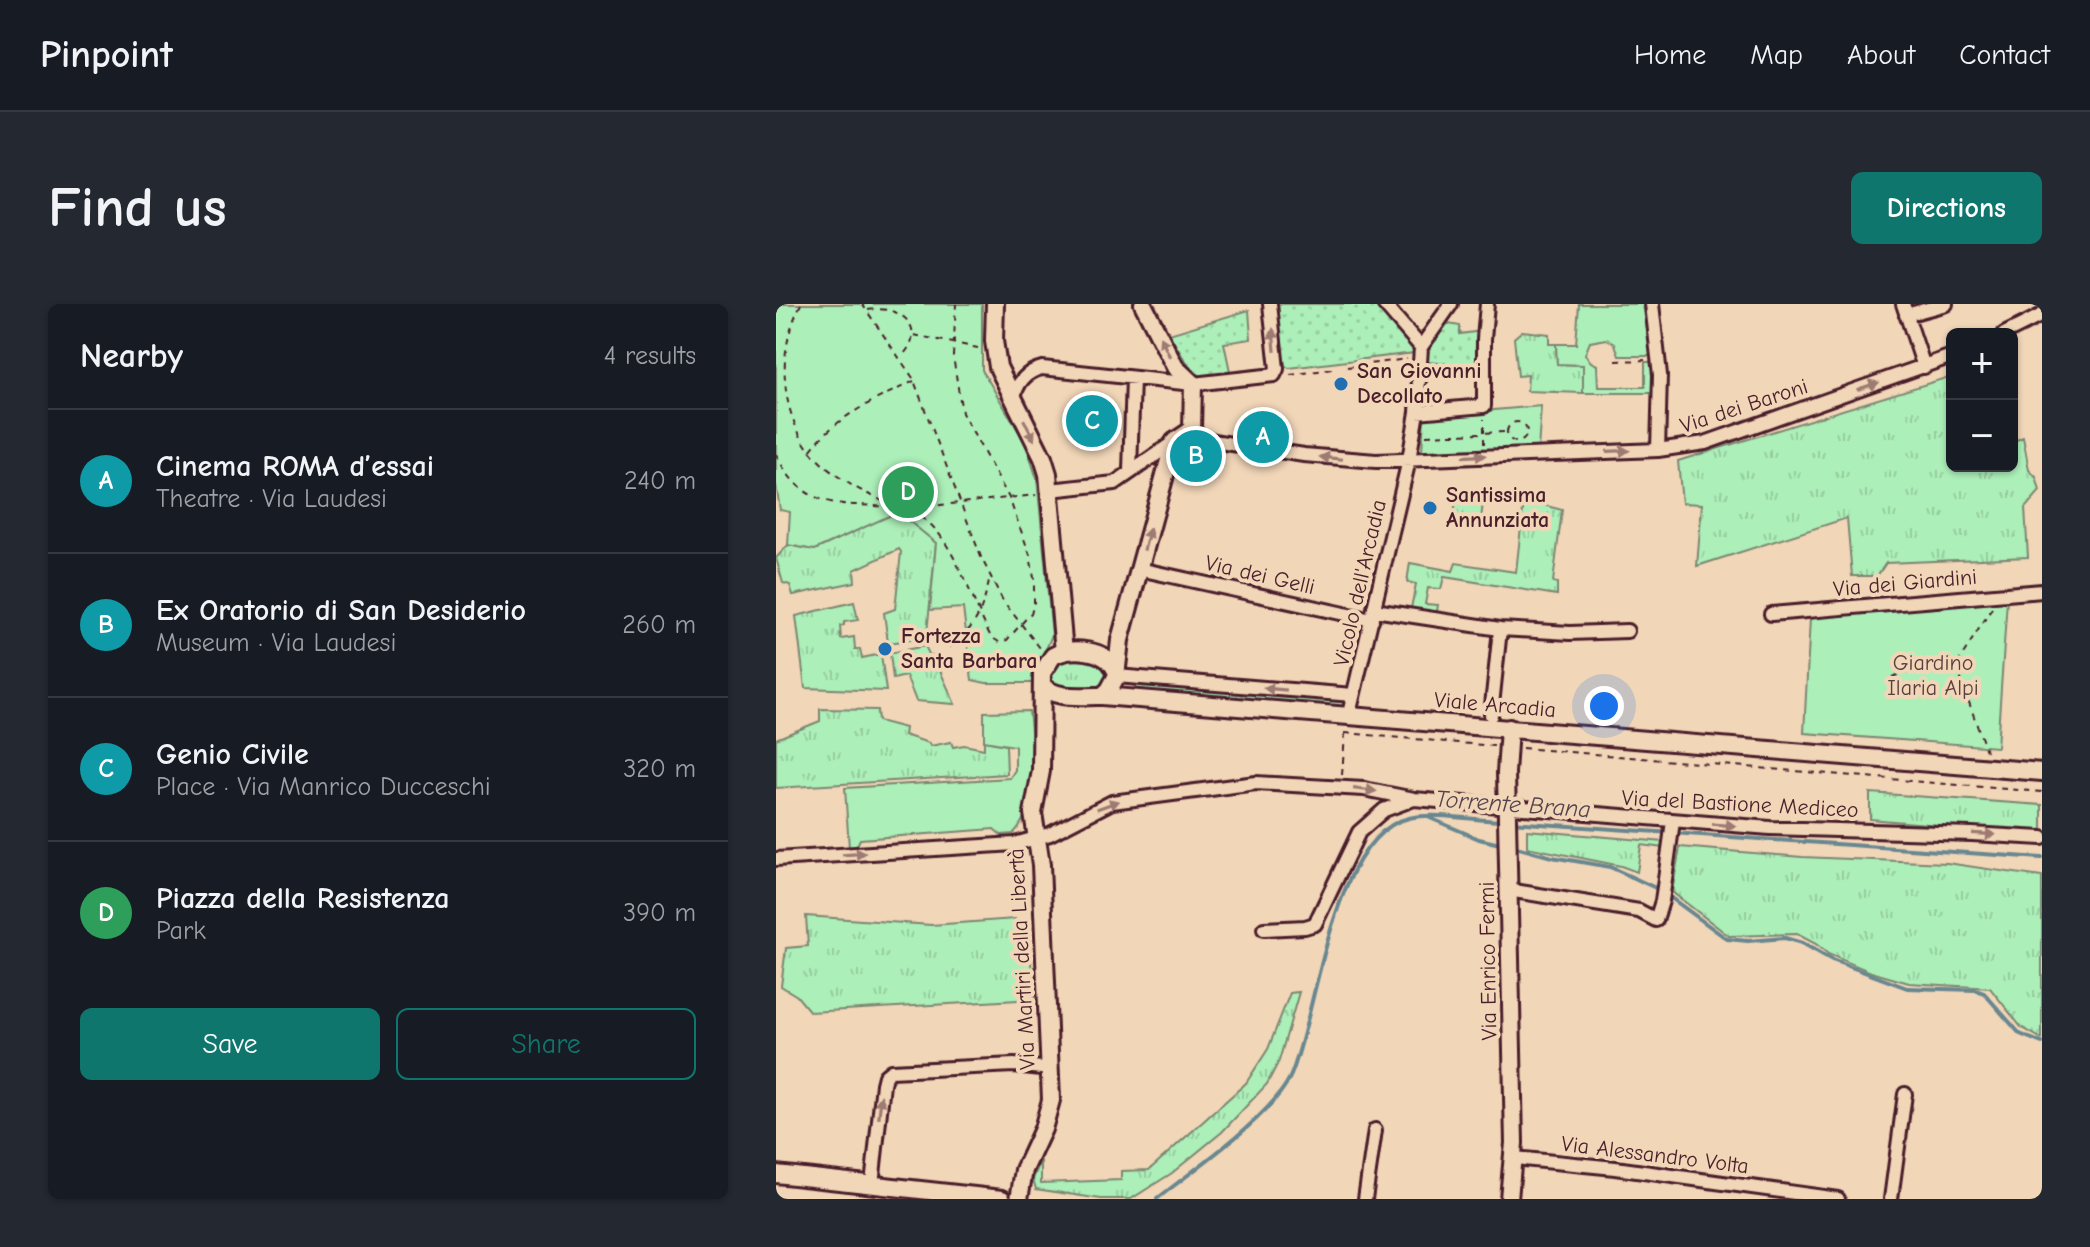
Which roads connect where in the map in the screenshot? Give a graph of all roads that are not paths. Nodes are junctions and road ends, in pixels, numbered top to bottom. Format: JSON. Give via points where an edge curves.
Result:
{"nodes":[{"id":1,"x":995,"y":304,"type":"edge"},
{"id":2,"x":1143,"y":304,"type":"edge"},
{"id":3,"x":1270,"y":304,"type":"edge"},
{"id":4,"x":1384,"y":304,"type":"edge"},
{"id":5,"x":1451,"y":304,"type":"edge"},
{"id":6,"x":1487,"y":304,"type":"edge"},
{"id":7,"x":1652,"y":304,"type":"edge"},
{"id":8,"x":1946,"y":304,"type":"edge"},
{"id":9,"x":1904,"y":310,"type":"edge"},
{"id":10,"x":2042,"y":315,"type":"edge"},
{"id":11,"x":2016,"y":328,"type":"edge"},
{"id":12,"x":1421,"y":352,"type":"junction"},
{"id":13,"x":1946,"y":358,"type":"edge"},
{"id":14,"x":1924,"y":367,"type":"junction"},
{"id":15,"x":1133,"y":378,"type":"junction"},
{"id":16,"x":1193,"y":384,"type":"junction"},
{"id":17,"x":1013,"y":400,"type":"junction"},
{"id":18,"x":1417,"y":412,"type":"junction"},
{"id":19,"x":1192,"y":430,"type":"junction"},
{"id":20,"x":1174,"y":442,"type":"junction"},
{"id":21,"x":1658,"y":450,"type":"junction"},
{"id":22,"x":1409,"y":460,"type":"junction"},
{"id":23,"x":1130,"y":471,"type":"junction"},
{"id":24,"x":1044,"y":492,"type":"junction"},
{"id":25,"x":1139,"y":569,"type":"junction"},
{"id":26,"x":2042,"y":591,"type":"edge"},
{"id":27,"x":1771,"y":614,"type":"dead end"},
{"id":28,"x":1373,"y":615,"type":"junction"},
{"id":29,"x":1500,"y":629,"type":"junction"},
{"id":30,"x":1627,"y":631,"type":"dead end"},
{"id":31,"x":1057,"y":656,"type":"junction"},
{"id":32,"x":1115,"y":674,"type":"junction"},
{"id":33,"x":1042,"y":685,"type":"junction"},
{"id":34,"x":1066,"y":695,"type":"junction"},
{"id":35,"x":1353,"y":695,"type":"junction"},
{"id":36,"x":1102,"y":696,"type":"junction"},
{"id":37,"x":1136,"y":698,"type":"junction"},
{"id":38,"x":1042,"y":712,"type":"junction"},
{"id":39,"x":1491,"y":715,"type":"dead end"},
{"id":40,"x":1347,"y":720,"type":"junction"},
{"id":41,"x":1515,"y":735,"type":"junction"},
{"id":42,"x":2042,"y":772,"type":"edge"},
{"id":43,"x":1414,"y":799,"type":"junction"},
{"id":44,"x":1507,"y":811,"type":"junction"},
{"id":45,"x":1673,"y":824,"type":"junction"},
{"id":46,"x":2042,"y":838,"type":"edge"},
{"id":47,"x":1038,"y":839,"type":"junction"},
{"id":48,"x":776,"y":859,"type":"edge"},
{"id":49,"x":1508,"y":890,"type":"junction"},
{"id":50,"x":1264,"y":929,"type":"dead end"},
{"id":51,"x":1050,"y":1069,"type":"junction"},
{"id":52,"x":1905,"y":1094,"type":"dead end"},
{"id":53,"x":1375,"y":1130,"type":"dead end"},
{"id":54,"x":1514,"y":1158,"type":"junction"},
{"id":55,"x":776,"y":1174,"type":"edge"},
{"id":56,"x":872,"y":1184,"type":"junction"},
{"id":57,"x":1508,"y":1197,"type":"edge"},
{"id":58,"x":1002,"y":1199,"type":"edge"},
{"id":59,"x":1019,"y":1199,"type":"edge"},
{"id":60,"x":1365,"y":1199,"type":"edge"},
{"id":61,"x":1838,"y":1199,"type":"edge"},
{"id":62,"x":1891,"y":1199,"type":"edge"}],
"edges":[{"from":1,"to":17,"type":"street","via":[[995,354]]},
{"from":16,"to":2,"type":"street","one_way":true,"via":[[1175,367]]},
{"from":16,"to":3,"type":"street","one_way":true,"via":[[1274,375]]},
{"from":4,"to":12,"type":"street"},
{"from":5,"to":12,"type":"street"},
{"from":6,"to":18,"type":"street","via":[[1484,406]]},
{"from":7,"to":21,"type":"street","via":[[1659,360]]},
{"from":8,"to":9,"type":"street"},
{"from":9,"to":14,"type":"street"},
{"from":10,"to":11,"type":"street"},
{"from":12,"to":18,"type":"street","name":"Vicolo dell'Arcadia"},
{"from":13,"to":14,"type":"street","name":"Via dei Baroni"},
{"from":21,"to":14,"type":"street","name":"Via dei Baroni","one_way":true,"via":[[1705,443]]},
{"from":15,"to":16,"type":"street"},
{"from":15,"to":17,"type":"street","via":[[1038,369],[1021,380]]},
{"from":15,"to":23,"type":"street"},
{"from":16,"to":19,"type":"street"},
{"from":17,"to":24,"type":"street","one_way":true,"via":[[1043,458]]},
{"from":18,"to":22,"type":"street","name":"Vicolo dell'Arcadia"},
{"from":19,"to":20,"type":"street"},
{"from":22,"to":19,"type":"street","name":"Via dei Baroni","one_way":true,"via":[[1288,453],[1211,440]]},
{"from":20,"to":23,"type":"street"},
{"from":25,"to":20,"type":"street","one_way":true},
{"from":22,"to":21,"type":"street","name":"Via dei Baroni","one_way":true},
{"from":22,"to":28,"type":"street","name":"Vicolo dell'Arcadia"},
{"from":23,"to":24,"type":"street","via":[[1115,483]]},
{"from":24,"to":31,"type":"street"},
{"from":25,"to":28,"type":"street","name":"Via dei Gelli"},
{"from":25,"to":32,"type":"street"},
{"from":26,"to":27,"type":"street","name":"Via dei Giardini"},
{"from":28,"to":29,"type":"street","name":"Via dei Gelli"},
{"from":28,"to":35,"type":"street","name":"Vicolo dell'Arcadia"},
{"from":29,"to":30,"type":"street","name":"Via dei Gelli"},
{"from":29,"to":39,"type":"street"},
{"from":31,"to":32,"type":"street","via":[[1103,656]]},
{"from":31,"to":33,"type":"street","via":[[1042,673]]},
{"from":35,"to":32,"type":"street","one_way":true},
{"from":32,"to":36,"type":"street"},
{"from":32,"to":37,"type":"street"},
{"from":33,"to":34,"type":"street"},
{"from":33,"to":38,"type":"street","name":"Via Martiri della Libertà"},
{"from":34,"to":36,"type":"street"},
{"from":34,"to":38,"type":"street","via":[[1053,699]]},
{"from":35,"to":40,"type":"street","name":"Vicolo dell'Arcadia"},
{"from":36,"to":37,"type":"street","name":"Viale Arcadia"},
{"from":37,"to":40,"type":"street","name":"Viale Arcadia"},
{"from":38,"to":47,"type":"street","name":"Via Martiri della Libertà","via":[[1041,771],[1033,813]]},
{"from":40,"to":41,"type":"street","name":"Viale Arcadia"},
{"from":41,"to":42,"type":"street","name":"Viale Arcadia"},
{"from":41,"to":44,"type":"street","name":"Via Enrico Fermi","via":[[1506,763]]},
{"from":43,"to":44,"type":"street","name":"Via del Bastione Mediceo"},
{"from":47,"to":43,"type":"street","name":"Via del Bastione Mediceo","one_way":true,"via":[[1102,806],[1256,783]]},
{"from":43,"to":50,"type":"street","via":[[1384,810],[1359,832],[1315,924]]},
{"from":44,"to":45,"type":"street","name":"Via del Bastione Mediceo"},
{"from":44,"to":49,"type":"street","name":"Via Enrico Fermi"},
{"from":45,"to":46,"type":"street","name":"Via del Bastione Mediceo","one_way":true},
{"from":45,"to":49,"type":"street","via":[[1656,920],[1639,911]]},
{"from":48,"to":47,"type":"street","name":"Via del Bastione Mediceo","one_way":true,"via":[[1005,846]]},
{"from":47,"to":51,"type":"street","name":"Via Martiri della Libertà"},
{"from":49,"to":54,"type":"street","name":"Via Enrico Fermi"},
{"from":56,"to":51,"type":"street","one_way":true,"via":[[883,1080],[891,1071],[1014,1065]]},
{"from":51,"to":59,"type":"street","name":"Via Martiri della Libertà","via":[[1049,1112],[1024,1170]]},
{"from":52,"to":62,"type":"street"},
{"from":53,"to":60,"type":"street"},
{"from":54,"to":57,"type":"street","name":"Via Enrico Fermi"},
{"from":54,"to":61,"type":"street","name":"Via Alessandro Volta"},
{"from":55,"to":56,"type":"street"},
{"from":56,"to":58,"type":"street"}]}
